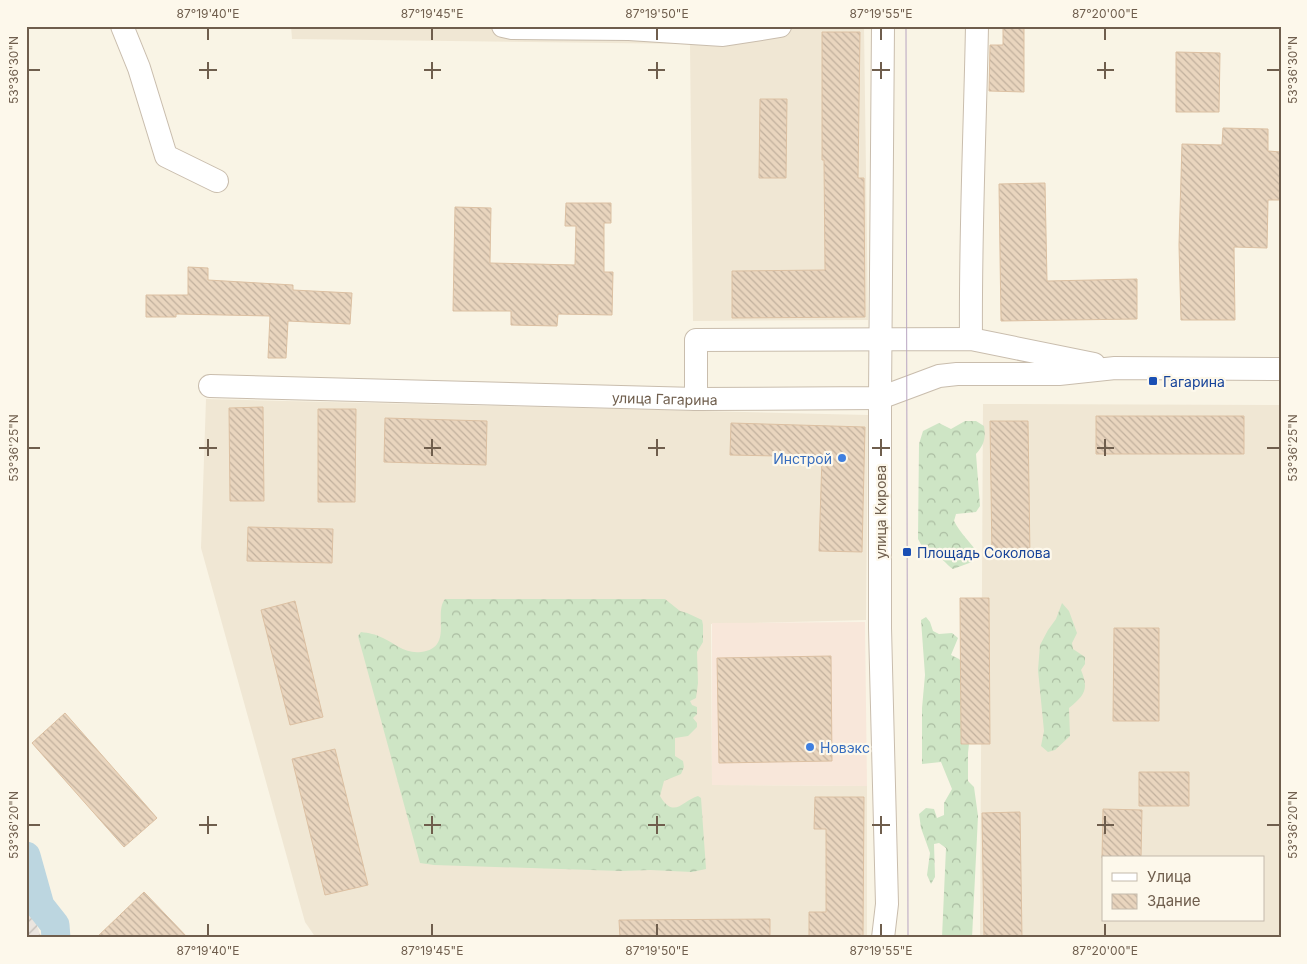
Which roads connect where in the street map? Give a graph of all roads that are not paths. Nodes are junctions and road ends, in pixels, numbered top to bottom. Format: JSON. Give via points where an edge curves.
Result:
{"nodes":[{"id":1,"x":122,"y":26,"type":"edge"},
{"id":2,"x":503,"y":26,"type":"edge"},
{"id":3,"x":780,"y":26,"type":"edge"},
{"id":4,"x":883,"y":26,"type":"edge"},
{"id":5,"x":977,"y":26,"type":"edge"},
{"id":6,"x":217,"y":181,"type":"dead end"},
{"id":7,"x":881,"y":339,"type":"junction"},
{"id":8,"x":971,"y":339,"type":"junction"},
{"id":9,"x":1115,"y":368,"type":"junction"},
{"id":10,"x":1281,"y":369,"type":"edge"},
{"id":11,"x":210,"y":386,"type":"dead end"},
{"id":12,"x":880,"y":398,"type":"junction"},
{"id":13,"x":696,"y":399,"type":"junction"},
{"id":14,"x":883,"y":938,"type":"edge"}],
"edges":[{"from":1,"to":6,"type":"street","via":[[166,156]]},
{"from":2,"to":3,"type":"street","via":[[724,35]]},
{"from":4,"to":7,"type":"street","name":"улица Кирова"},
{"from":5,"to":8,"type":"street"},
{"from":7,"to":8,"type":"street","name":"улица Гагарина"},
{"from":7,"to":12,"type":"street","name":"улица Кирова"},
{"from":7,"to":13,"type":"street","name":"улица Гагарина","via":[[696,340]]},
{"from":8,"to":9,"type":"street","name":"улица Гагарина"},
{"from":9,"to":10,"type":"street","name":"улица Гагарина"},
{"from":9,"to":12,"type":"street","name":"улица Гагарина","via":[[1059,374],[939,376]]},
{"from":11,"to":13,"type":"street","name":"улица Гагарина"},
{"from":12,"to":13,"type":"street","name":"улица Гагарина"},
{"from":12,"to":14,"type":"street","name":"улица Кирова","via":[[880,628],[887,904]]}]}
